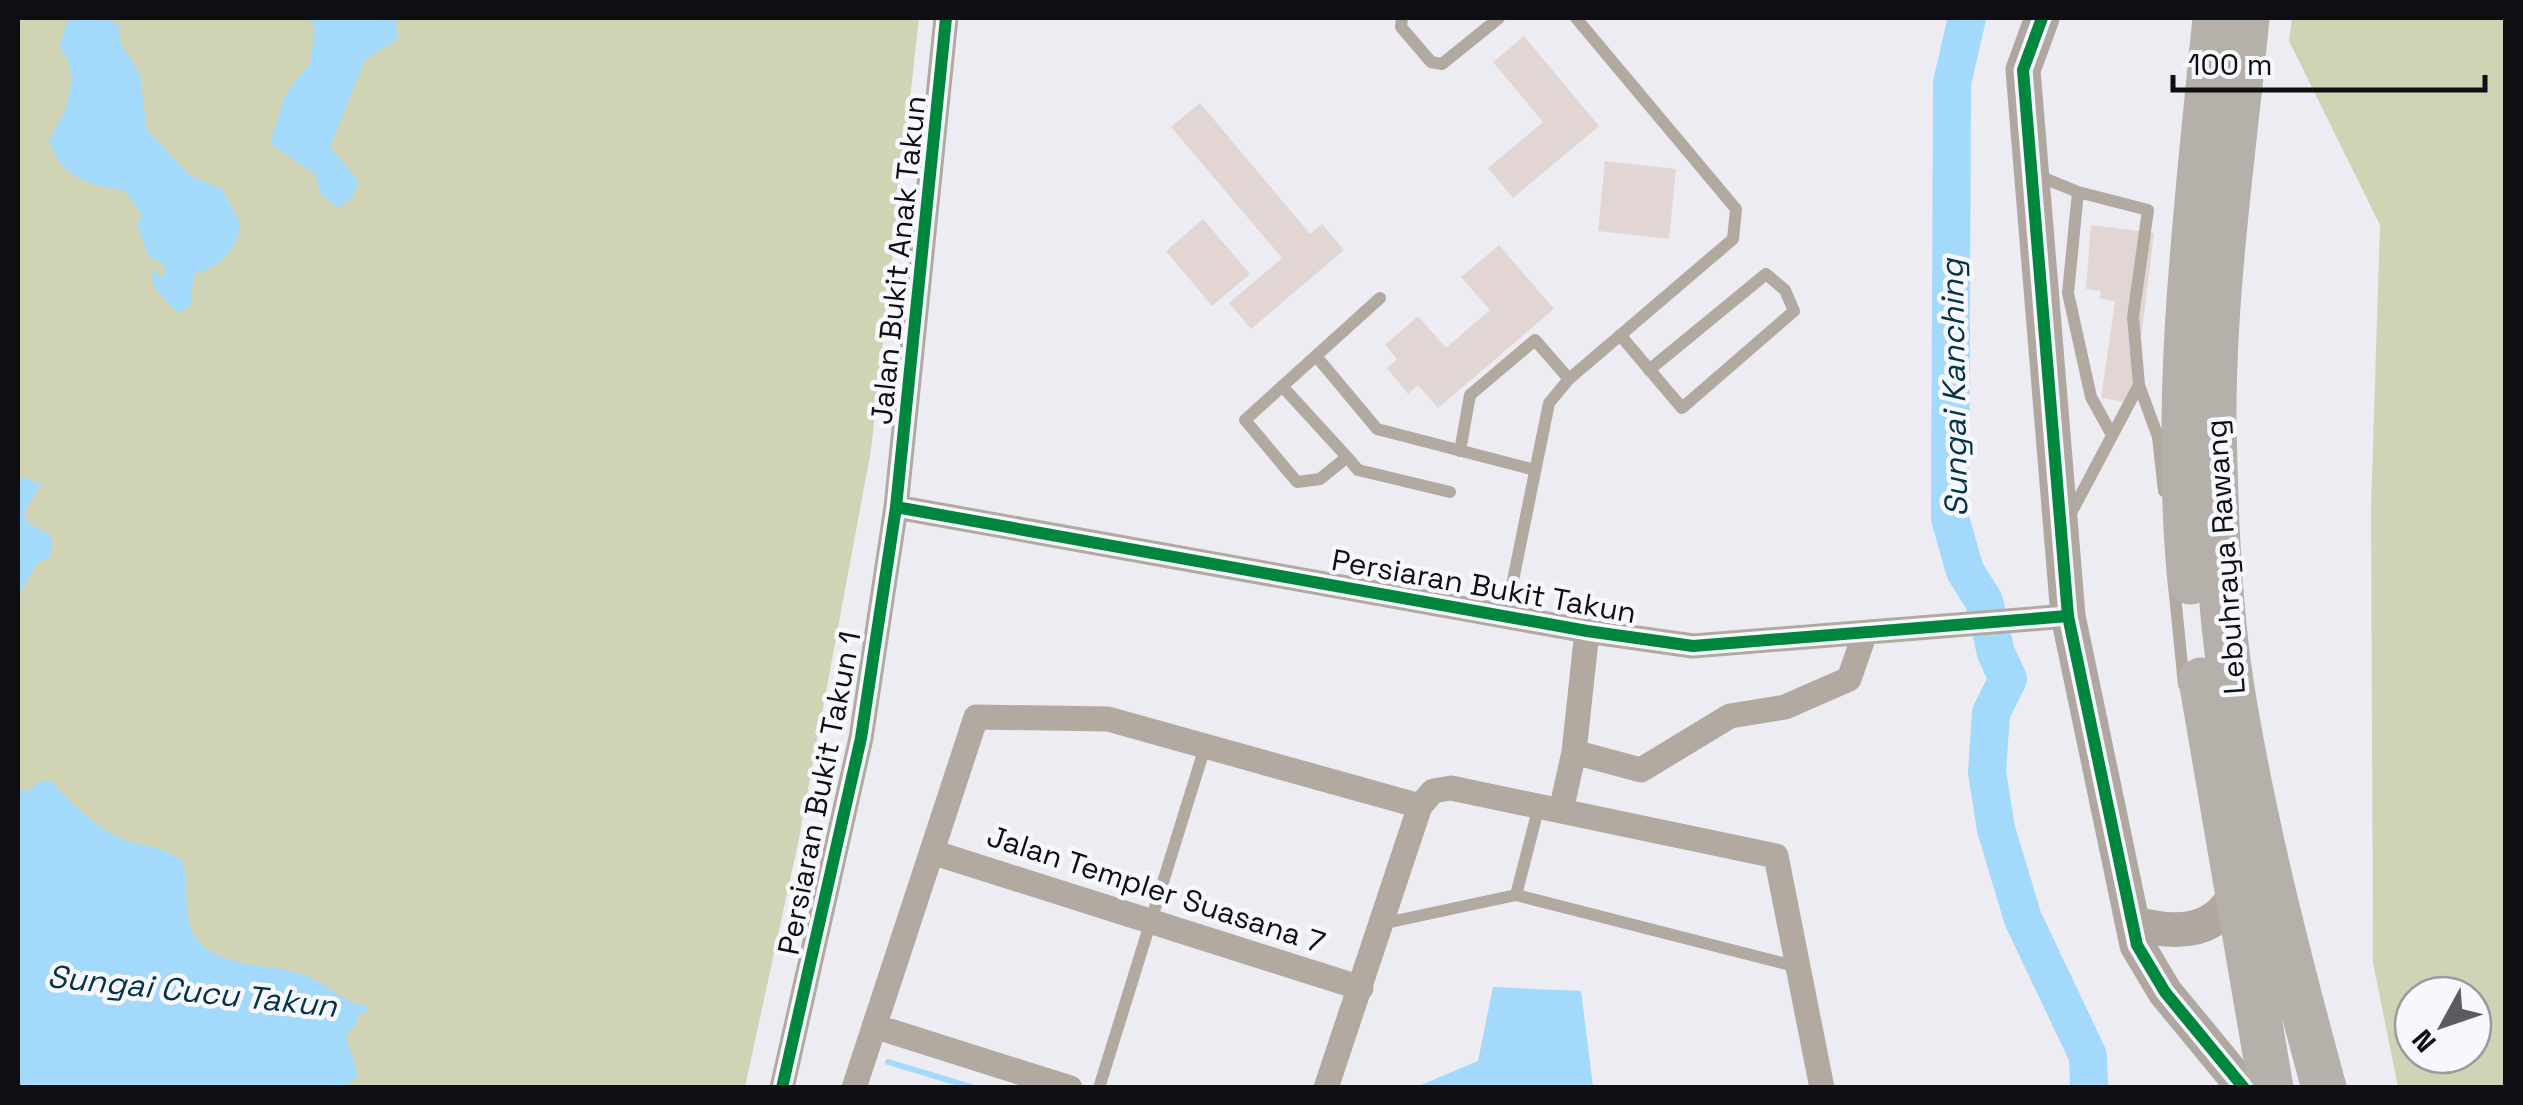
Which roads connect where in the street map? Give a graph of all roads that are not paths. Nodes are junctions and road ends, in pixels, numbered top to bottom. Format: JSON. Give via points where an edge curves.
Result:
{"nodes":[{"id":1,"x":946,"y":18,"type":"edge"},
{"id":2,"x":1402,"y":18,"type":"edge"},
{"id":3,"x":1499,"y":18,"type":"edge"},
{"id":4,"x":1579,"y":18,"type":"edge"},
{"id":5,"x":2042,"y":18,"type":"edge"},
{"id":6,"x":2215,"y":18,"type":"edge"},
{"id":7,"x":2248,"y":18,"type":"edge"},
{"id":8,"x":2028,"y":171,"type":"junction"},
{"id":9,"x":2078,"y":192,"type":"junction"},
{"id":10,"x":1380,"y":298,"type":"dead end"},
{"id":11,"x":1620,"y":335,"type":"junction"},
{"id":12,"x":1316,"y":356,"type":"junction"},
{"id":13,"x":1650,"y":370,"type":"junction"},
{"id":14,"x":1568,"y":379,"type":"junction"},
{"id":15,"x":2139,"y":384,"type":"junction"},
{"id":16,"x":1282,"y":386,"type":"junction"},
{"id":17,"x":2112,"y":435,"type":"junction"},
{"id":18,"x":1460,"y":451,"type":"junction"},
{"id":19,"x":1347,"y":456,"type":"junction"},
{"id":20,"x":1535,"y":470,"type":"junction"},
{"id":21,"x":1450,"y":492,"type":"dead end"},
{"id":22,"x":896,"y":507,"type":"junction"},
{"id":23,"x":2166,"y":512,"type":"dead end"},
{"id":24,"x":2061,"y":530,"type":"junction"},
{"id":25,"x":2172,"y":568,"type":"dead end"},
{"id":26,"x":1506,"y":615,"type":"junction"},
{"id":27,"x":2051,"y":618,"type":"junction"},
{"id":28,"x":1587,"y":631,"type":"junction"},
{"id":29,"x":1865,"y":632,"type":"junction"},
{"id":30,"x":2186,"y":700,"type":"dead end"},
{"id":31,"x":1205,"y":747,"type":"junction"},
{"id":32,"x":1574,"y":752,"type":"junction"},
{"id":33,"x":2200,"y":768,"type":"dead end"},
{"id":34,"x":1420,"y":806,"type":"junction"},
{"id":35,"x":1550,"y":809,"type":"junction"},
{"id":36,"x":932,"y":852,"type":"junction"},
{"id":37,"x":2231,"y":875,"type":"junction"},
{"id":38,"x":1516,"y":895,"type":"junction"},
{"id":39,"x":1151,"y":921,"type":"junction"},
{"id":40,"x":2133,"y":922,"type":"junction"},
{"id":41,"x":1381,"y":924,"type":"junction"},
{"id":42,"x":1798,"y":967,"type":"junction"},
{"id":43,"x":1361,"y":988,"type":"junction"},
{"id":44,"x":874,"y":1026,"type":"junction"},
{"id":45,"x":782,"y":1088,"type":"edge"},
{"id":46,"x":854,"y":1088,"type":"edge"},
{"id":47,"x":1070,"y":1088,"type":"edge"},
{"id":48,"x":1099,"y":1088,"type":"edge"},
{"id":49,"x":1326,"y":1088,"type":"edge"},
{"id":50,"x":1822,"y":1088,"type":"edge"},
{"id":51,"x":2244,"y":1088,"type":"edge"},
{"id":52,"x":2270,"y":1088,"type":"edge"},
{"id":53,"x":2324,"y":1088,"type":"edge"}],
"edges":[{"from":1,"to":22,"type":"street","name":"Jalan Bukit Anak Takun"},
{"from":2,"to":3,"type":"lane","via":[[1401,27],[1431,62],[1442,64]]},
{"from":4,"to":11,"type":"lane","via":[[1736,209],[1733,239]]},
{"from":5,"to":8,"type":"street","via":[[2022,70]]},
{"from":6,"to":37,"type":"highway","name":"Lebuhraya Rawang","via":[[2182,417],[2189,577]]},
{"from":7,"to":53,"type":"highway","name":"Lebuhraya Rawang","via":[[2214,422],[2220,578],[2252,795]]},
{"from":8,"to":9,"type":"lane"},
{"from":8,"to":24,"type":"street"},
{"from":9,"to":15,"type":"lane","via":[[2148,210],[2133,317]]},
{"from":9,"to":17,"type":"lane","via":[[2068,293],[2091,397]]},
{"from":10,"to":12,"type":"lane"},
{"from":11,"to":13,"type":"lane"},
{"from":11,"to":14,"type":"lane"},
{"from":12,"to":16,"type":"lane"},
{"from":12,"to":18,"type":"lane","via":[[1377,429]]},
{"from":13,"to":13,"type":"lane","via":[[1682,408],[1794,311],[1785,290],[1766,274]]},
{"from":14,"to":18,"type":"lane","via":[[1535,340],[1470,395]]},
{"from":14,"to":20,"type":"lane","via":[[1549,403]]},
{"from":15,"to":17,"type":"lane"},
{"from":15,"to":23,"type":"lane","via":[[2158,438]]},
{"from":16,"to":19,"type":"lane"},
{"from":16,"to":19,"type":"lane","via":[[1245,420],[1297,482],[1320,479]]},
{"from":17,"to":24,"type":"lane"},
{"from":18,"to":20,"type":"lane"},
{"from":19,"to":21,"type":"lane","via":[[1358,470]]},
{"from":20,"to":26,"type":"lane"},
{"from":22,"to":26,"type":"street","name":"Persiaran Bukit Takun"},
{"from":22,"to":45,"type":"street","name":"Persiaran Bukit Takun 1","via":[[861,738]]},
{"from":24,"to":27,"type":"street"},
{"from":25,"to":30,"type":"lane"},
{"from":26,"to":28,"type":"street","name":"Persiaran Bukit Takun"},
{"from":27,"to":29,"type":"street","name":"Persiaran Bukit Takun"},
{"from":27,"to":40,"type":"street"},
{"from":28,"to":29,"type":"street","name":"Persiaran Bukit Takun","via":[[1693,646]]},
{"from":28,"to":32,"type":"street"},
{"from":29,"to":32,"type":"street","via":[[1849,679],[1785,707],[1730,716],[1641,770]]},
{"from":31,"to":34,"type":"street"},
{"from":31,"to":36,"type":"street","via":[[1108,719],[976,717]]},
{"from":31,"to":39,"type":"lane"},
{"from":32,"to":35,"type":"street"},
{"from":33,"to":37,"type":"lane"},
{"from":34,"to":35,"type":"street","via":[[1433,792],[1451,788]]},
{"from":34,"to":41,"type":"street"},
{"from":35,"to":38,"type":"lane"},
{"from":35,"to":42,"type":"street","via":[[1776,856]]},
{"from":36,"to":39,"type":"street","name":"Jalan Templer Suasana 7"},
{"from":36,"to":44,"type":"street"},
{"from":37,"to":40,"type":"street","via":[[2226,911],[2191,930],[2165,932]]},
{"from":37,"to":52,"type":"highway","name":"Lebuhraya Rawang"},
{"from":38,"to":41,"type":"lane"},
{"from":38,"to":42,"type":"lane"},
{"from":39,"to":43,"type":"street","name":"Jalan Templer Suasana 7"},
{"from":39,"to":48,"type":"lane"},
{"from":40,"to":51,"type":"street","via":[[2158,980]]},
{"from":41,"to":43,"type":"street"},
{"from":42,"to":50,"type":"street"},
{"from":43,"to":49,"type":"street"},
{"from":44,"to":46,"type":"street"},
{"from":44,"to":47,"type":"street"}]}
